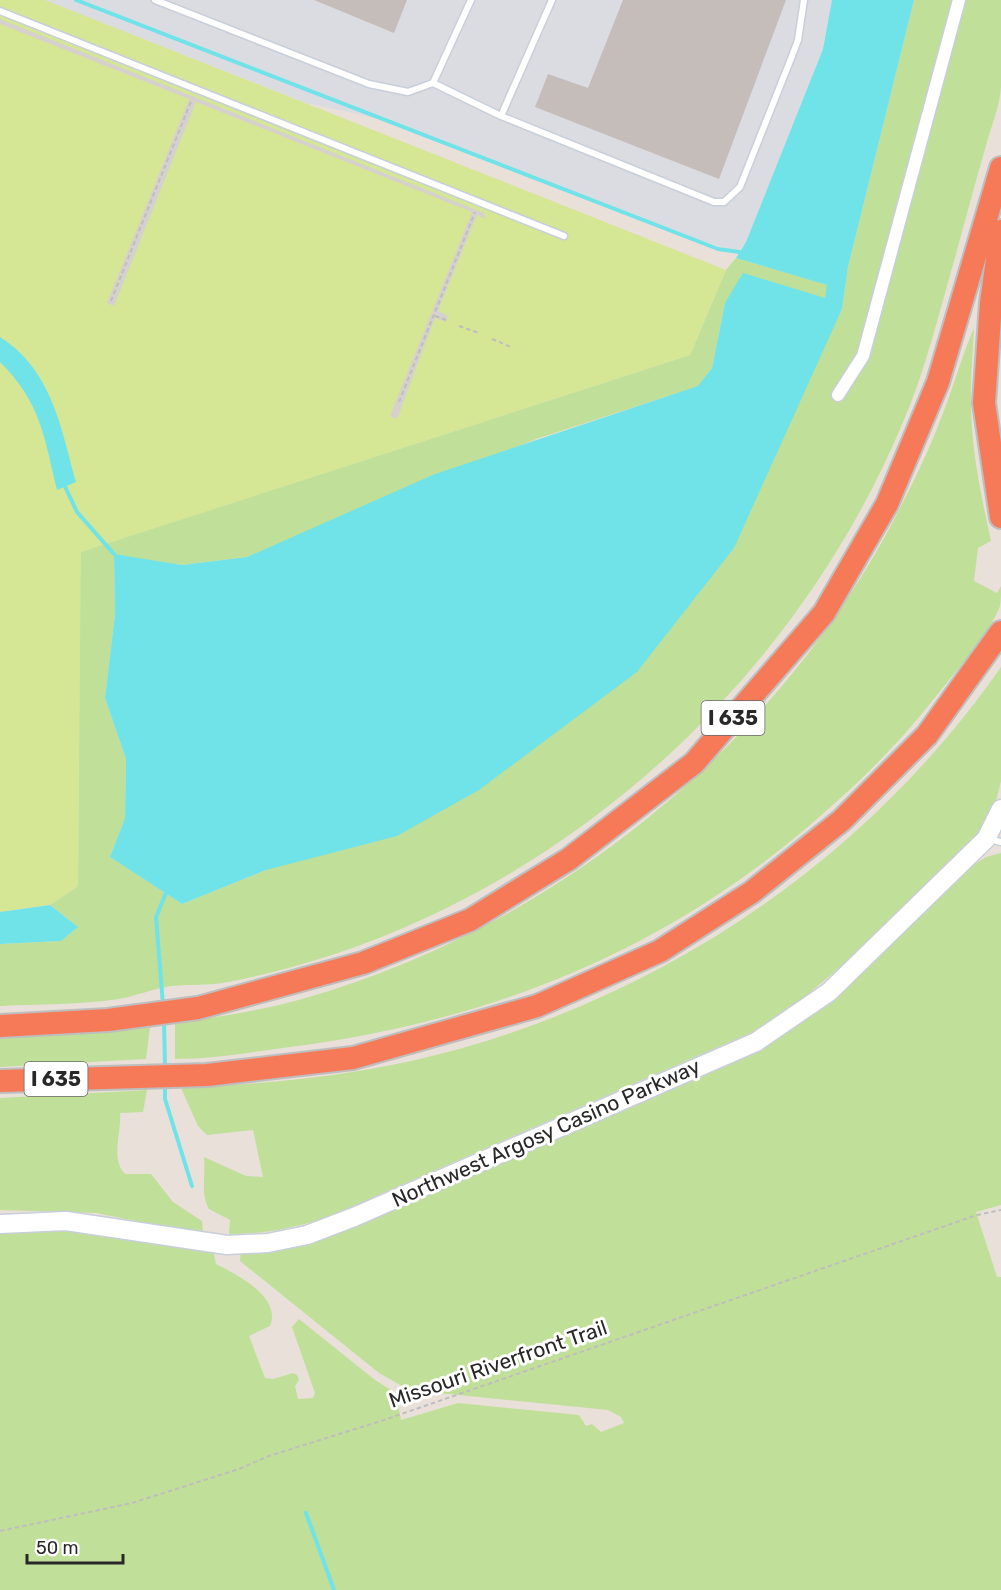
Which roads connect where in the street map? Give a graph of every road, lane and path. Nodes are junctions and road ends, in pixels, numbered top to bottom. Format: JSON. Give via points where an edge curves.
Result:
{"nodes":[{"id":1,"x":155,"y":0,"type":"edge"},
{"id":2,"x":471,"y":0,"type":"edge"},
{"id":3,"x":552,"y":0,"type":"edge"},
{"id":4,"x":804,"y":0,"type":"edge"},
{"id":5,"x":959,"y":0,"type":"edge"},
{"id":6,"x":0,"y":11,"type":"edge"},
{"id":7,"x":433,"y":83,"type":"junction"},
{"id":8,"x":192,"y":99,"type":"dead end"},
{"id":9,"x":501,"y":116,"type":"junction"},
{"id":10,"x":1001,"y":168,"type":"edge"},
{"id":11,"x":475,"y":212,"type":"dead end"},
{"id":12,"x":1001,"y":231,"type":"edge"},
{"id":13,"x":564,"y":236,"type":"dead end"},
{"id":14,"x":111,"y":301,"type":"dead end"},
{"id":15,"x":434,"y":316,"type":"junction"},
{"id":16,"x":446,"y":321,"type":"dead end"},
{"id":17,"x":459,"y":326,"type":"dead end"},
{"id":18,"x":479,"y":333,"type":"dead end"},
{"id":19,"x":492,"y":339,"type":"dead end"},
{"id":20,"x":512,"y":347,"type":"dead end"},
{"id":21,"x":838,"y":395,"type":"dead end"},
{"id":22,"x":399,"y":402,"type":"dead end"},
{"id":23,"x":1001,"y":517,"type":"edge"},
{"id":24,"x":1001,"y":632,"type":"edge"},
{"id":25,"x":1001,"y":809,"type":"edge"},
{"id":26,"x":993,"y":840,"type":"edge"},
{"id":27,"x":0,"y":1026,"type":"edge"},
{"id":28,"x":0,"y":1082,"type":"edge"},
{"id":29,"x":1001,"y":1210,"type":"edge"},
{"id":30,"x":0,"y":1224,"type":"edge"},
{"id":31,"x":0,"y":1531,"type":"edge"}],
"edges":[{"from":1,"to":7,"type":"lane","via":[[369,84],[408,92]]},
{"from":2,"to":7,"type":"lane"},
{"from":3,"to":9,"type":"lane"},
{"from":4,"to":9,"type":"lane","via":[[798,40],[779,89],[740,187],[724,202],[714,202]]},
{"from":5,"to":21,"type":"street","via":[[863,356]]},
{"from":6,"to":13,"type":"lane"},
{"from":7,"to":9,"type":"lane"},
{"from":8,"to":14,"type":"path"},
{"from":10,"to":27,"type":"highway","number":"I 635","via":[[938,382],[887,504],[824,613],[694,763],[569,859],[470,920],[363,963],[198,1008],[108,1020]]},
{"from":11,"to":15,"type":"path"},
{"from":12,"to":23,"type":"highway","via":[[984,403]]},
{"from":15,"to":16,"type":"path"},
{"from":15,"to":22,"type":"path"},
{"from":17,"to":18,"type":"path"},
{"from":19,"to":20,"type":"path"},
{"from":24,"to":28,"type":"highway","number":"I 635","via":[[927,735],[842,820],[752,892],[660,951],[537,1006],[353,1058],[207,1075]]},
{"from":25,"to":26,"type":"street","name":"Northwest Argosy Casino Parkway"},
{"from":26,"to":30,"type":"street","name":"Northwest Argosy Casino Parkway","via":[[829,992],[756,1042],[354,1217],[307,1235],[268,1243],[227,1245],[66,1221]]},
{"from":29,"to":31,"type":"path","name":"Missouri Riverfront Trail","via":[[786,1279],[218,1476],[132,1503]]}]}
